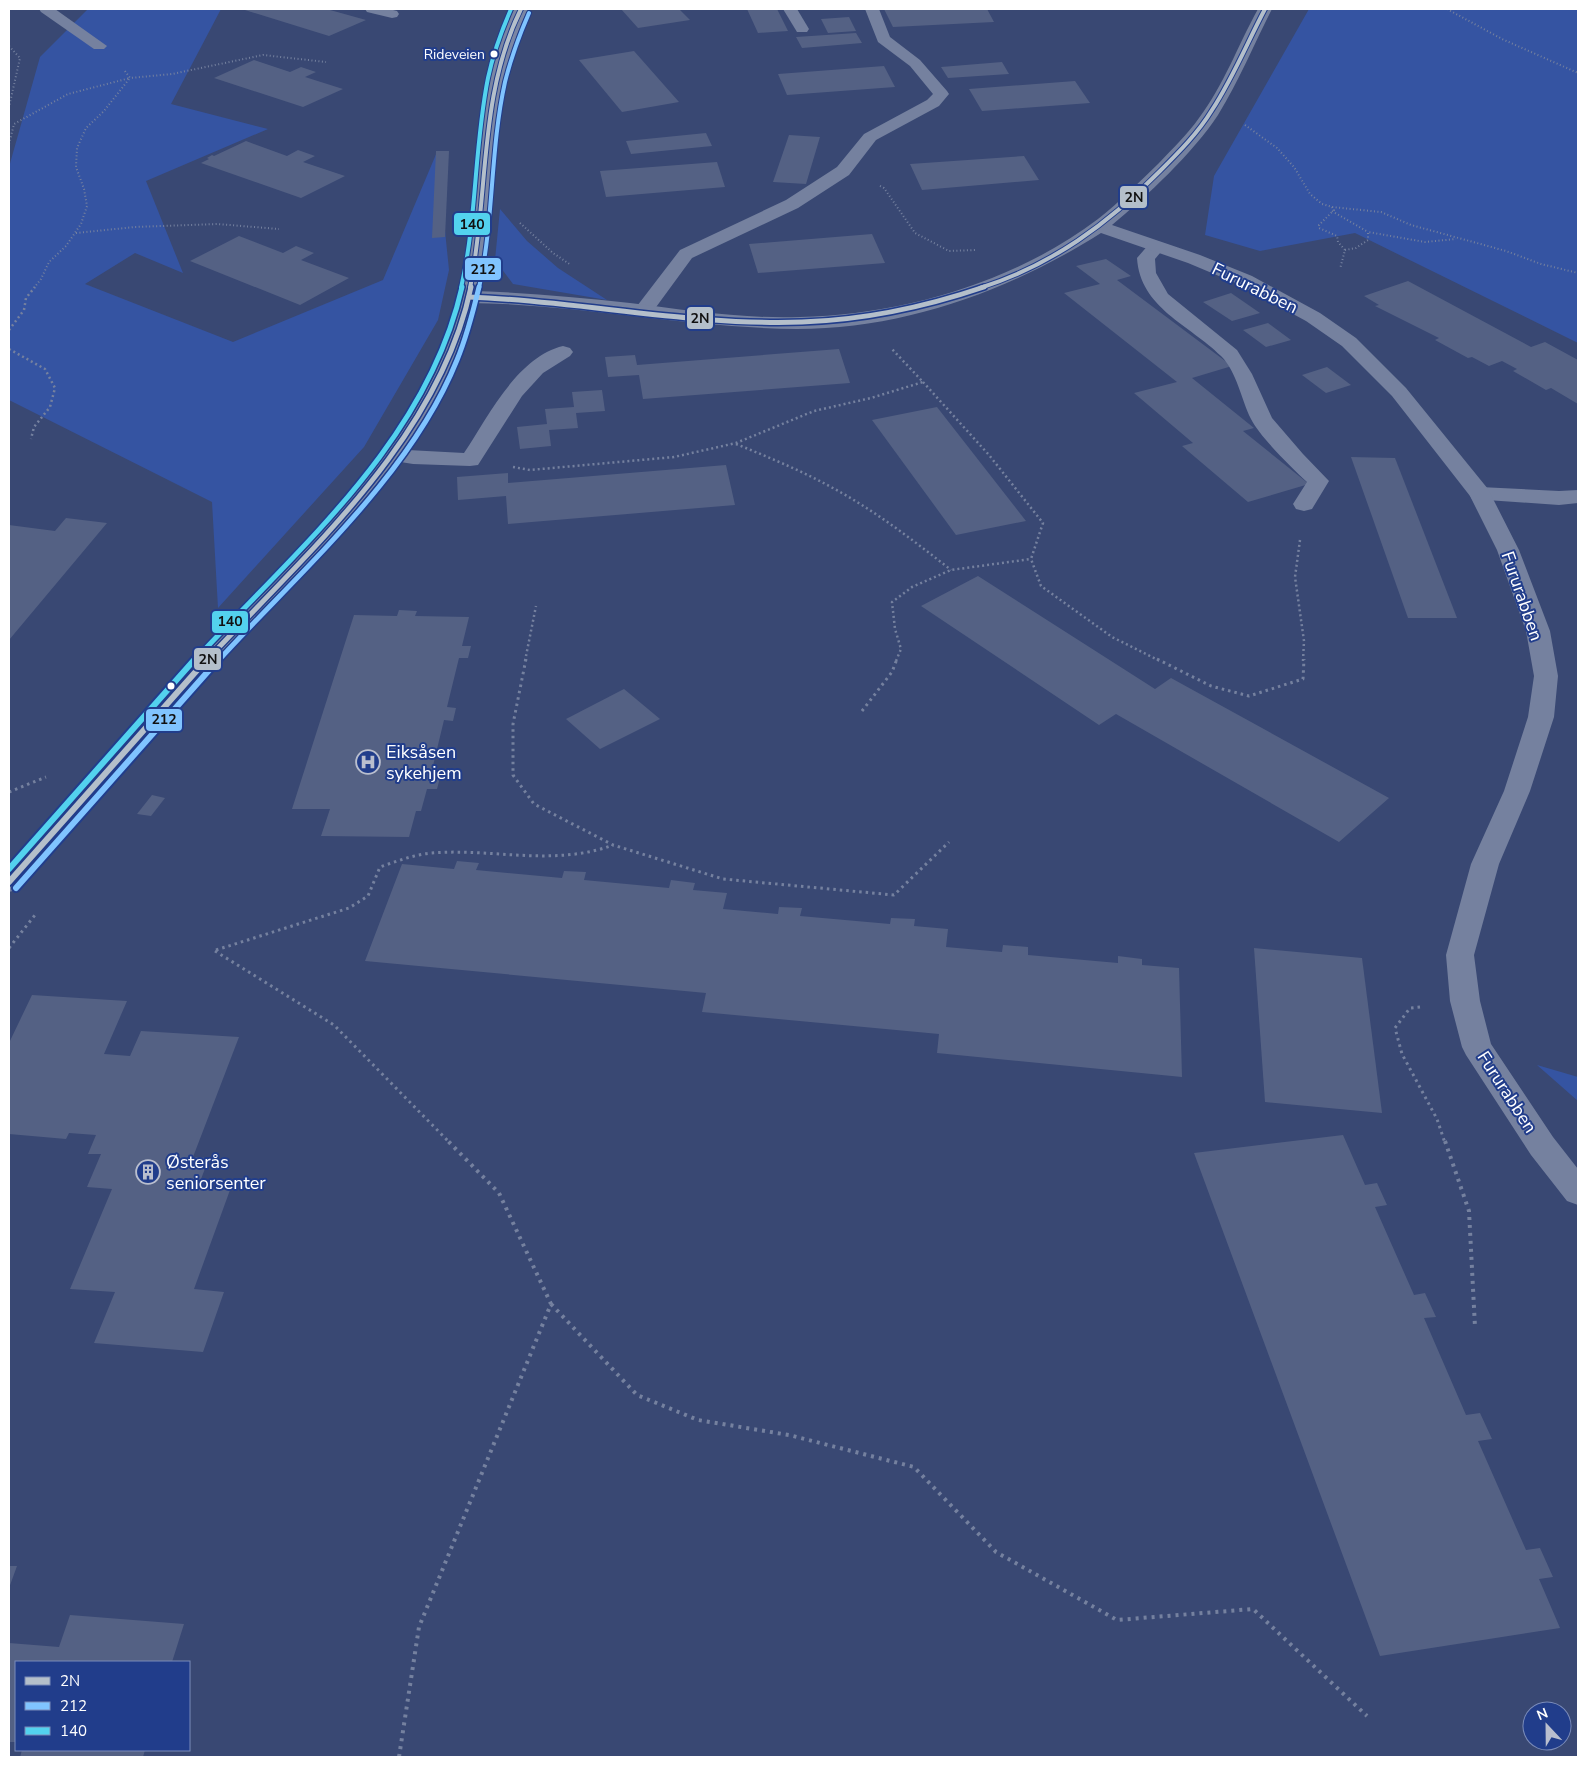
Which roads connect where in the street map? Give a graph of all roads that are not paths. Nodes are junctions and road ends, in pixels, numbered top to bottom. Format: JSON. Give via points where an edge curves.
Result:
{"nodes":[{"id":1,"x":46,"y":9,"type":"edge"},
{"id":2,"x":372,"y":9,"type":"edge"},
{"id":3,"x":521,"y":9,"type":"edge"},
{"id":4,"x":790,"y":9,"type":"edge"},
{"id":5,"x":872,"y":9,"type":"edge"},
{"id":6,"x":1265,"y":9,"type":"edge"},
{"id":7,"x":392,"y":14,"type":"dead end"},
{"id":8,"x":802,"y":29,"type":"dead end"},
{"id":9,"x":99,"y":46,"type":"road end"},
{"id":10,"x":1099,"y":227,"type":"junction"},
{"id":11,"x":1156,"y":247,"type":"junction"},
{"id":12,"x":468,"y":297,"type":"junction"},
{"id":13,"x":644,"y":310,"type":"junction"},
{"id":14,"x":563,"y":352,"type":"dead end"},
{"id":15,"x":389,"y":455,"type":"junction"},
{"id":16,"x":1480,"y":494,"type":"junction"},
{"id":17,"x":1578,"y":496,"type":"edge"},
{"id":18,"x":1304,"y":504,"type":"road end"},
{"id":19,"x":9,"y":882,"type":"edge"},
{"id":20,"x":1578,"y":1192,"type":"edge"}],
"edges":[{"from":1,"to":9,"type":"street"},
{"from":2,"to":7,"type":"street"},
{"from":3,"to":12,"type":"street","via":[[502,51],[489,112],[483,210]]},
{"from":4,"to":8,"type":"street"},
{"from":5,"to":13,"type":"street","via":[[883,39],[915,63],[940,94],[933,103],[870,137],[846,168],[792,204],[686,254]]},
{"from":6,"to":10,"type":"street","via":[[1204,122],[1131,200]]},
{"from":10,"to":11,"type":"street","name":"Fururabben"},
{"from":10,"to":13,"type":"street","via":[[1043,260],[998,280],[928,304],[864,318],[807,323],[757,322]]},
{"from":11,"to":16,"type":"street","name":"Fururabben","via":[[1246,280],[1313,317],[1349,342],[1399,392]]},
{"from":11,"to":18,"type":"street","via":[[1146,258],[1147,273],[1160,297],[1230,354],[1262,420],[1318,481]]},
{"from":12,"to":13,"type":"street","via":[[554,299]]},
{"from":12,"to":15,"type":"street","via":[[444,367],[414,421]]},
{"from":14,"to":15,"type":"street","via":[[536,369],[514,392],[470,460]]},
{"from":15,"to":19,"type":"street","via":[[338,518],[164,706]]},
{"from":16,"to":17,"type":"street"},
{"from":16,"to":20,"type":"street","name":"Fururabben","via":[[1508,550],[1538,631],[1546,676],[1541,716],[1517,791],[1485,864],[1460,955],[1464,1001],[1477,1046],[1542,1146]]}]}
